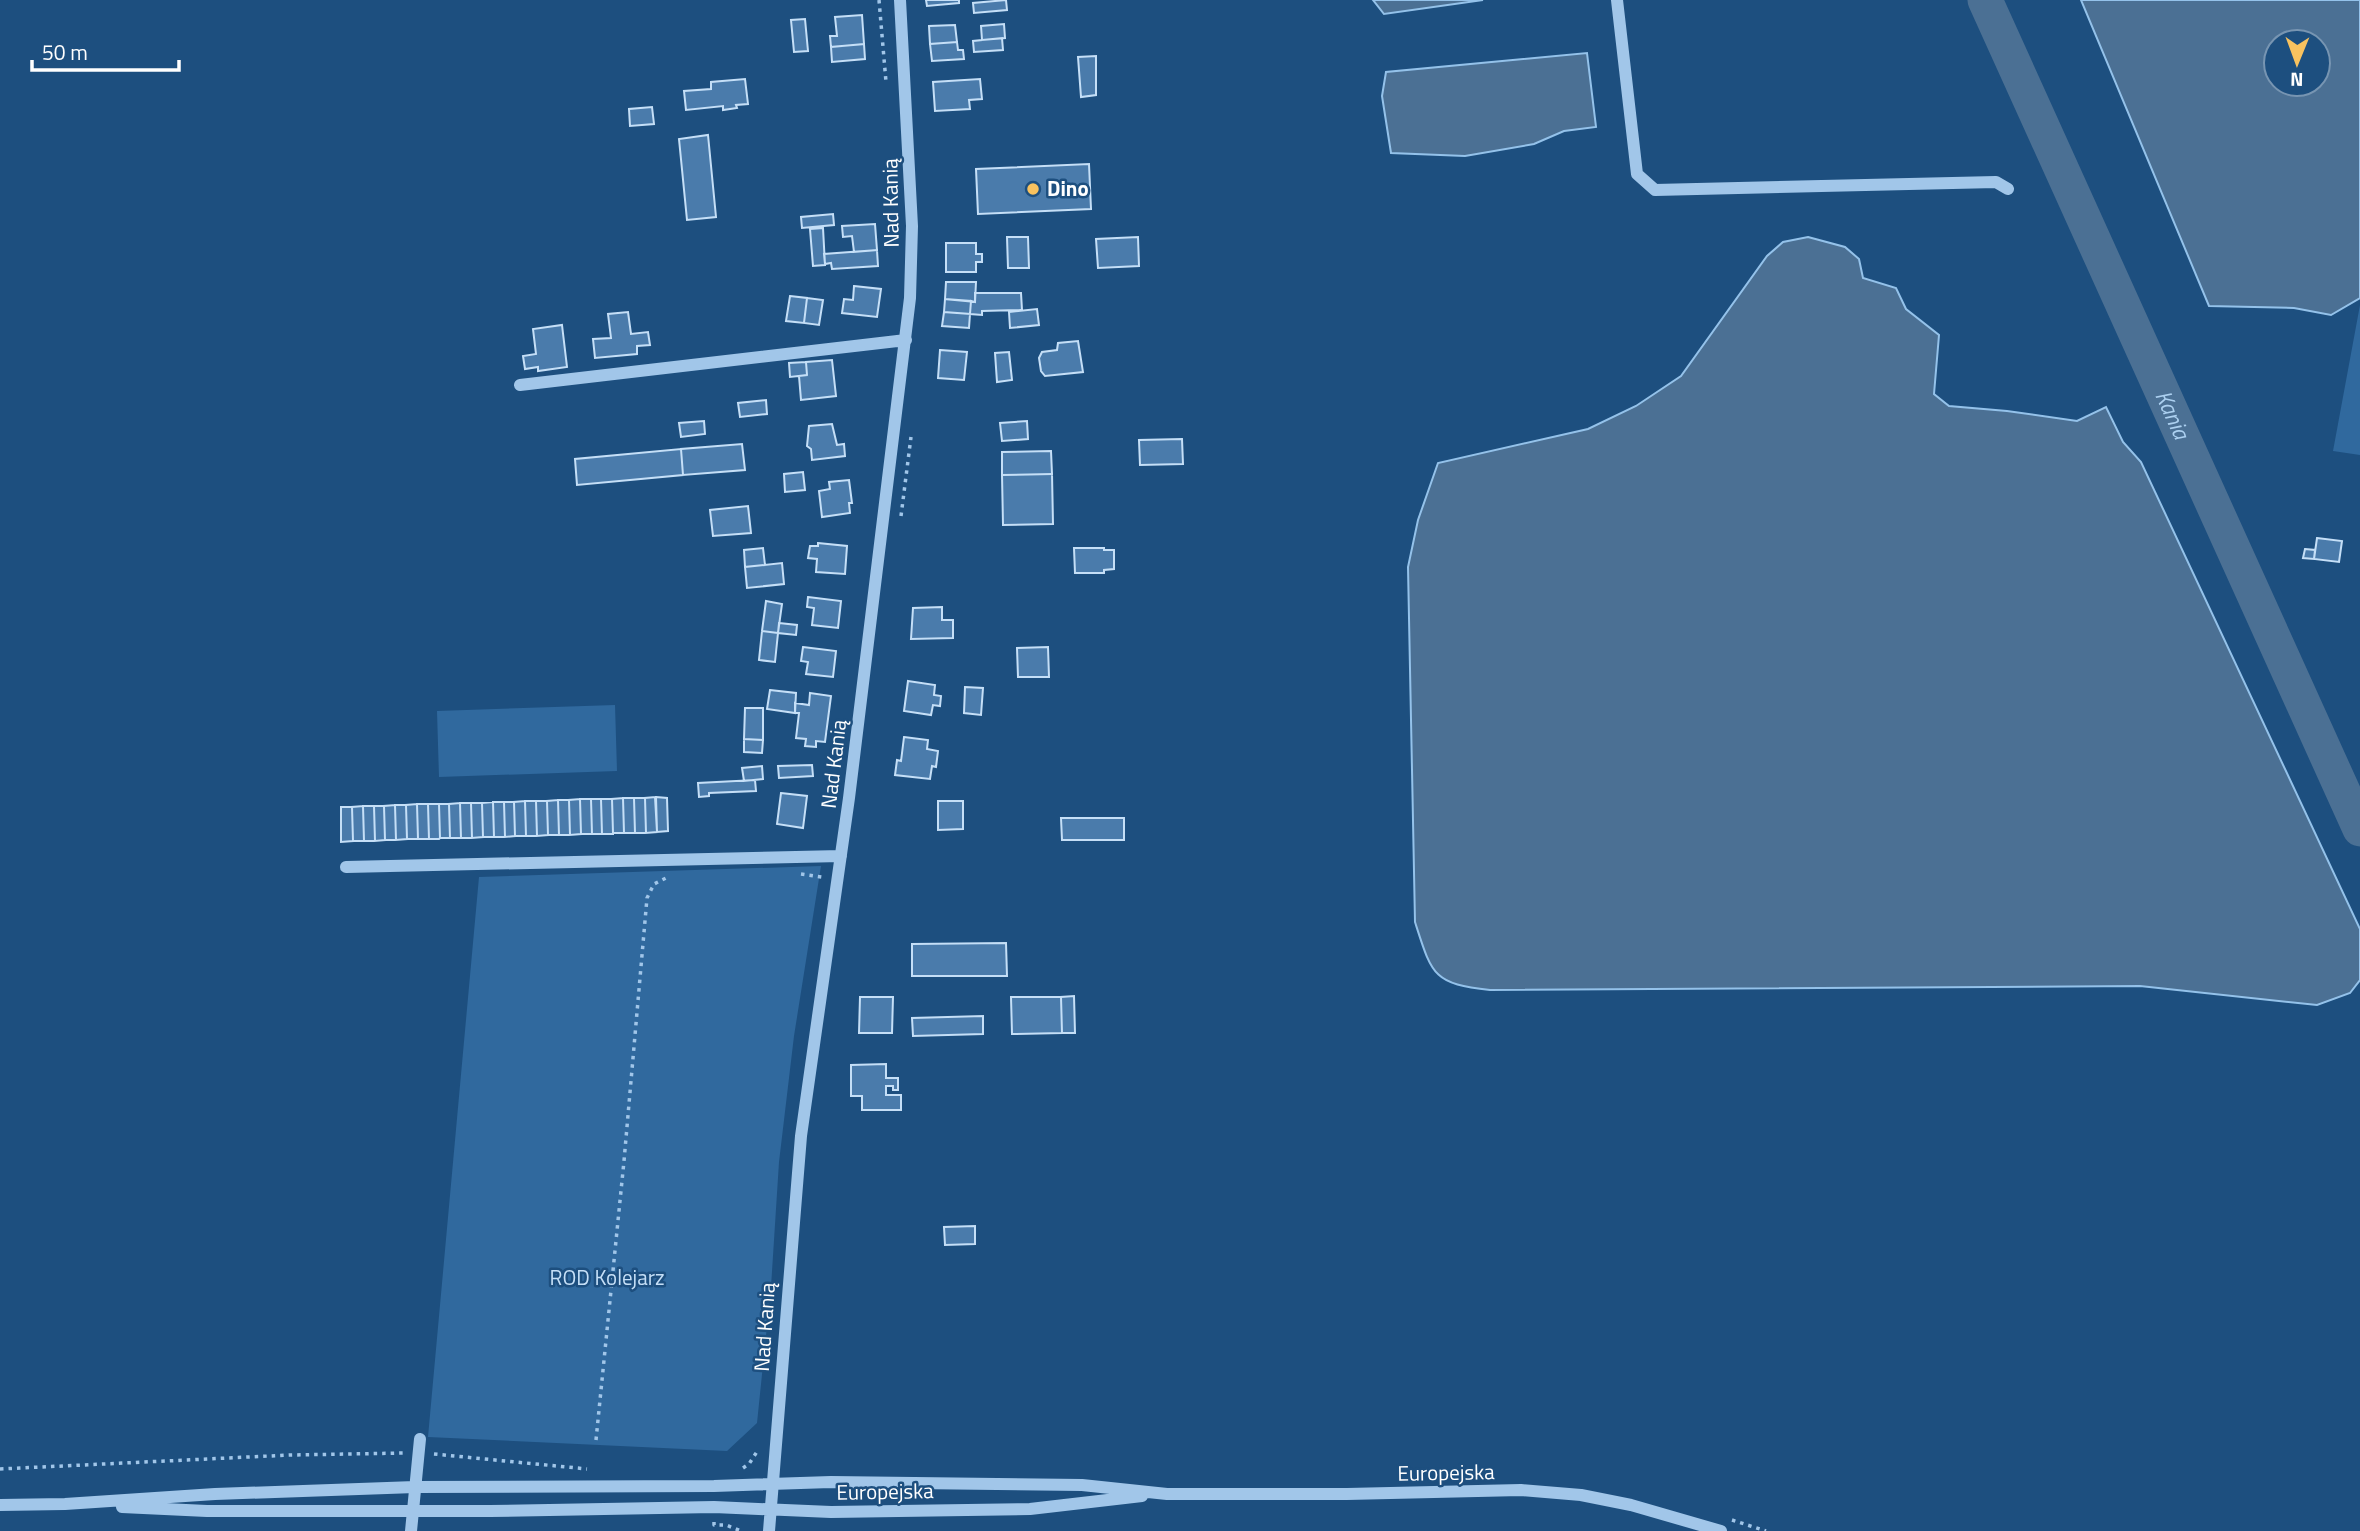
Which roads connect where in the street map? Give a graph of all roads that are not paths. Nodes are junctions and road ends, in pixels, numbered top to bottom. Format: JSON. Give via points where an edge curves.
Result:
{"nodes":[{"id":1,"x":900,"y":0,"type":"edge"},
{"id":2,"x":1618,"y":0,"type":"edge"},
{"id":3,"x":2008,"y":189,"type":"dead end"},
{"id":4,"x":906,"y":340,"type":"junction"},
{"id":5,"x":520,"y":385,"type":"dead end"},
{"id":6,"x":841,"y":856,"type":"junction"},
{"id":7,"x":346,"y":867,"type":"dead end"},
{"id":8,"x":420,"y":1439,"type":"dead end"},
{"id":9,"x":772,"y":1483,"type":"junction"},
{"id":10,"x":415,"y":1487,"type":"junction"},
{"id":11,"x":1167,"y":1494,"type":"junction"},
{"id":12,"x":65,"y":1504,"type":"junction"},
{"id":13,"x":0,"y":1505,"type":"edge"},
{"id":14,"x":413,"y":1510,"type":"junction"},
{"id":15,"x":770,"y":1511,"type":"junction"},
{"id":16,"x":411,"y":1531,"type":"edge"},
{"id":17,"x":769,"y":1531,"type":"edge"},
{"id":18,"x":1721,"y":1531,"type":"edge"}],
"edges":[{"from":1,"to":4,"type":"street","name":"Nad Kanią","via":[[912,226]]},
{"from":2,"to":3,"type":"street","via":[[1637,174],[1655,190],[1996,182]]},
{"from":4,"to":5,"type":"street"},
{"from":4,"to":6,"type":"street","name":"Nad Kanią"},
{"from":6,"to":7,"type":"street"},
{"from":6,"to":9,"type":"street","name":"Nad Kanią","via":[[802,1136]]},
{"from":8,"to":10,"type":"street"},
{"from":9,"to":10,"type":"street","name":"Europejska"},
{"from":9,"to":11,"type":"street","name":"Europejska","via":[[1082,1485]]},
{"from":9,"to":15,"type":"street","name":"Nad Kanią"},
{"from":10,"to":12,"type":"street","name":"Europejska"},
{"from":10,"to":14,"type":"street"},
{"from":11,"to":15,"type":"street","name":"Europejska","via":[[1030,1509]]},
{"from":11,"to":18,"type":"street","name":"Europejska","via":[[1521,1490],[1631,1505]]},
{"from":12,"to":13,"type":"street"},
{"from":12,"to":14,"type":"street","name":"Europejska","via":[[207,1511]]},
{"from":14,"to":15,"type":"street","name":"Europejska","via":[[714,1507]]},
{"from":14,"to":16,"type":"street"},
{"from":15,"to":17,"type":"street","name":"Nad Kanią"}]}
